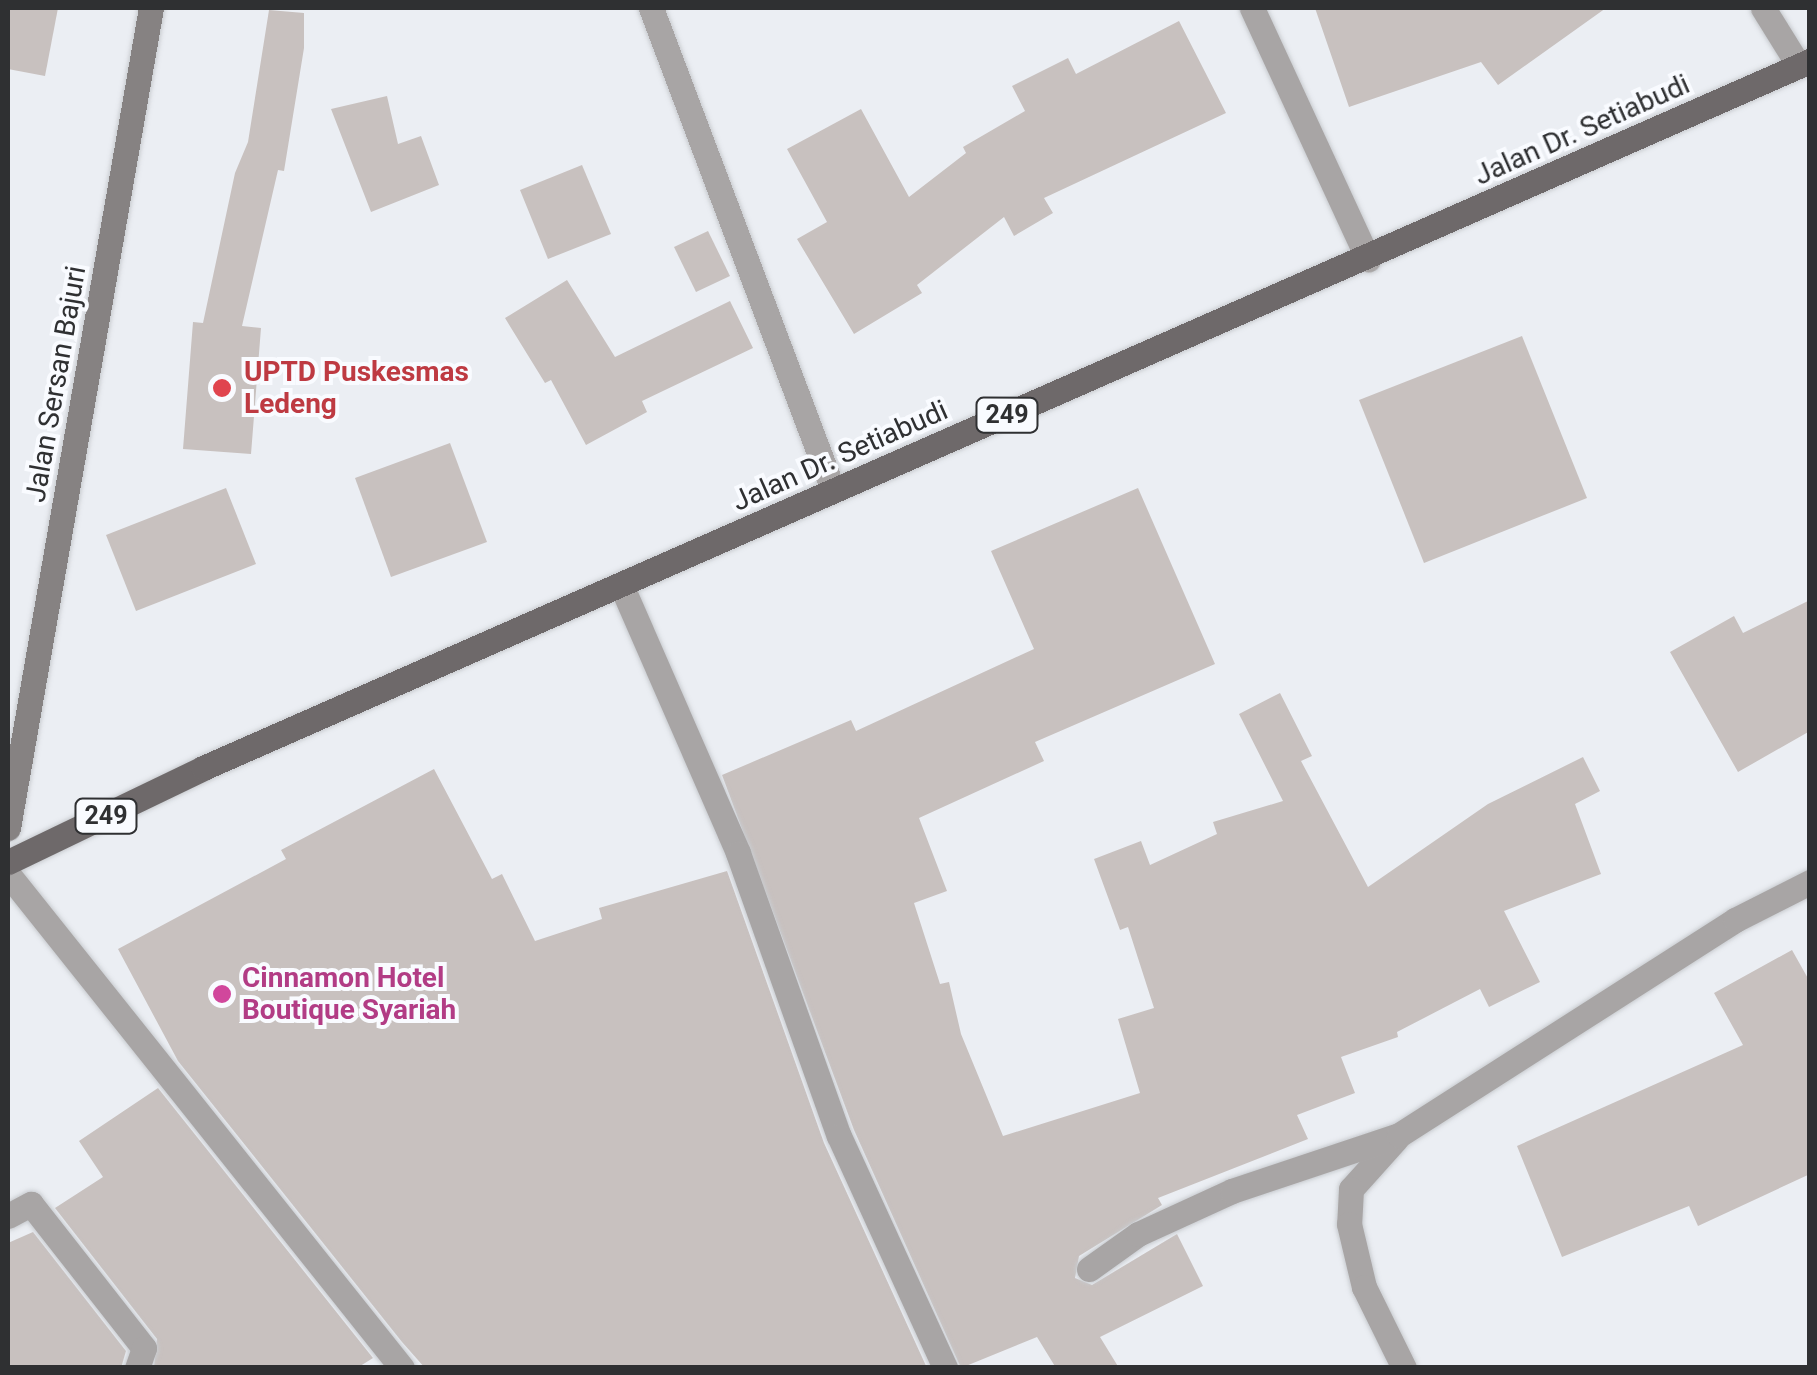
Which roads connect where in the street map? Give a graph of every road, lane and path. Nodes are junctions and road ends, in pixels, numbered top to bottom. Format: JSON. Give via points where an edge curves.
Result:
{"nodes":[{"id":1,"x":151,"y":8,"type":"edge"},
{"id":2,"x":651,"y":8,"type":"edge"},
{"id":3,"x":1252,"y":8,"type":"edge"},
{"id":4,"x":1764,"y":8,"type":"edge"},
{"id":5,"x":1804,"y":63,"type":"edge"},
{"id":6,"x":1368,"y":259,"type":"junction"},
{"id":7,"x":833,"y":490,"type":"junction"},
{"id":8,"x":622,"y":586,"type":"junction"},
{"id":9,"x":8,"y":828,"type":"edge"},
{"id":10,"x":8,"y":862,"type":"edge"},
{"id":11,"x":8,"y":874,"type":"edge"},
{"id":12,"x":1810,"y":882,"type":"edge"},
{"id":13,"x":1399,"y":1135,"type":"junction"},
{"id":14,"x":8,"y":1216,"type":"edge"},
{"id":15,"x":1089,"y":1269,"type":"dead end"},
{"id":16,"x":137,"y":1368,"type":"edge"},
{"id":17,"x":402,"y":1368,"type":"edge"},
{"id":18,"x":945,"y":1368,"type":"edge"},
{"id":19,"x":1404,"y":1368,"type":"edge"}],
"edges":[{"from":1,"to":9,"type":"main road","name":"Jalan Sersan Bajuri"},
{"from":2,"to":7,"type":"street"},
{"from":3,"to":6,"type":"street"},
{"from":4,"to":5,"type":"street"},
{"from":5,"to":6,"type":"main road","name":"Jalan Dr. Setiabudi","number":"249"},
{"from":6,"to":7,"type":"main road","name":"Jalan Dr. Setiabudi","number":"249"},
{"from":7,"to":8,"type":"main road","name":"Jalan Dr. Setiabudi","number":"249"},
{"from":8,"to":10,"type":"main road","name":"Jalan Dr. Setiabudi","number":"249","via":[[203,768]]},
{"from":8,"to":18,"type":"street","via":[[738,853],[839,1136]]},
{"from":11,"to":17,"type":"street"},
{"from":12,"to":13,"type":"street","via":[[1735,920]]},
{"from":13,"to":15,"type":"street","via":[[1232,1191],[1138,1234]]},
{"from":13,"to":19,"type":"street","via":[[1352,1189],[1349,1224],[1364,1287]]},
{"from":14,"to":16,"type":"street","via":[[31,1204],[144,1348]]}]}
